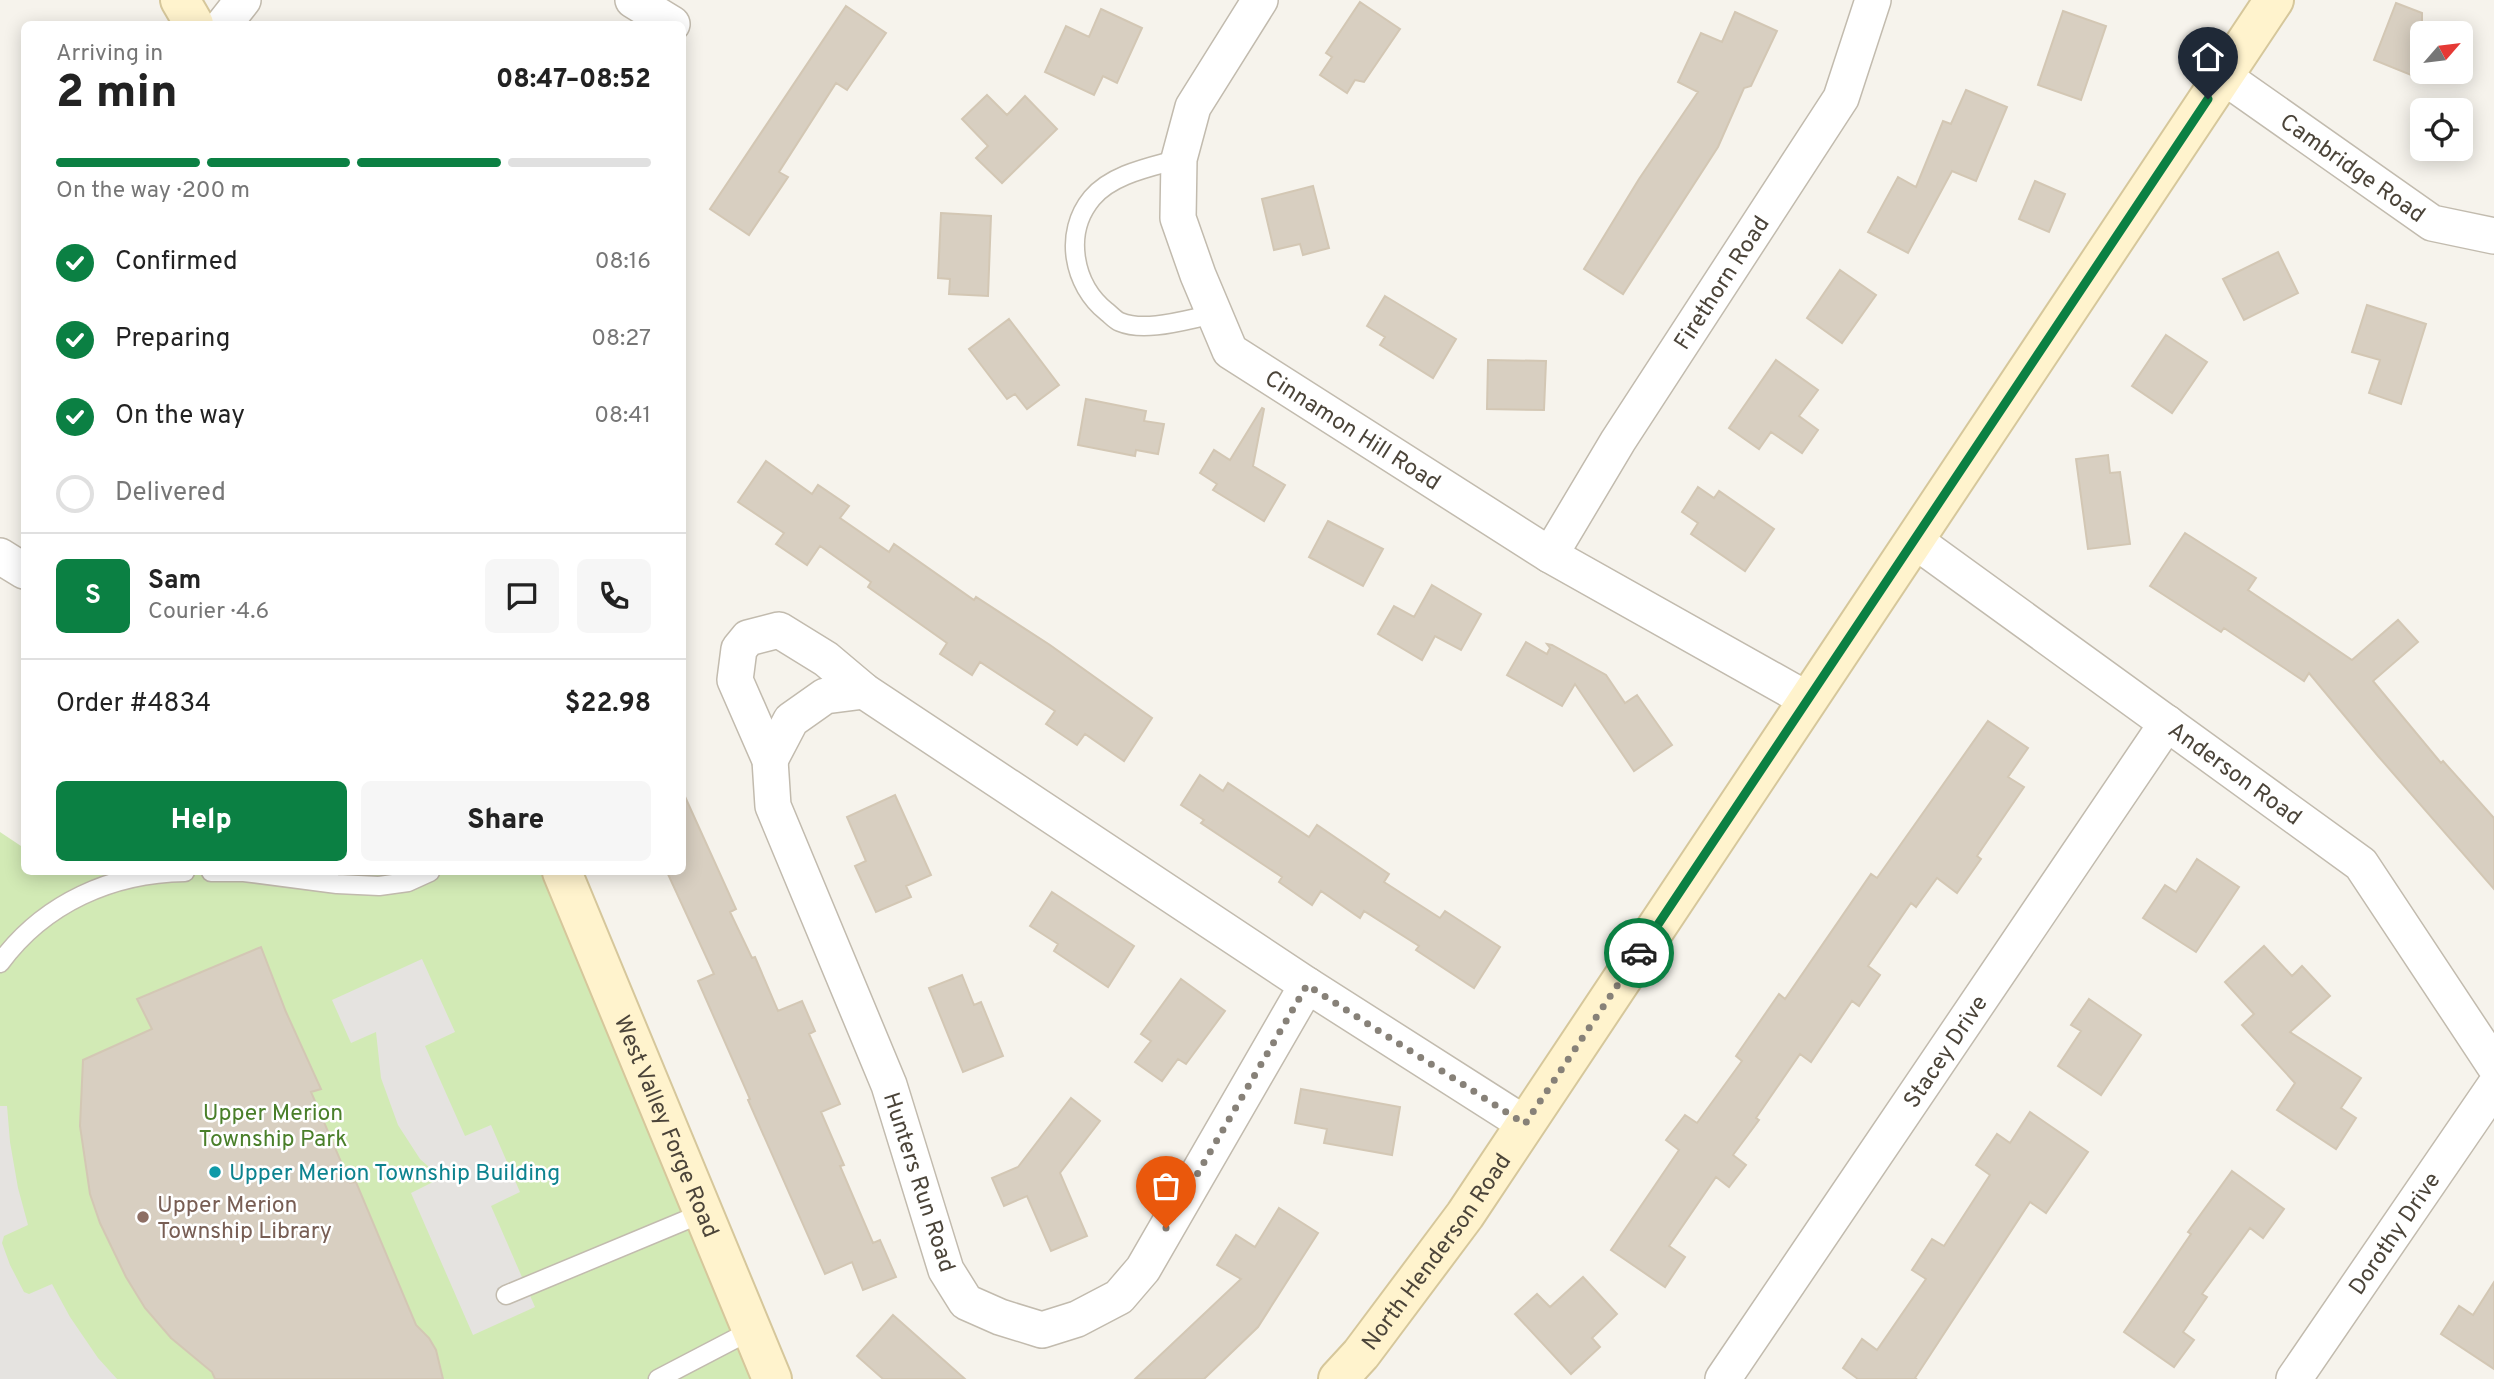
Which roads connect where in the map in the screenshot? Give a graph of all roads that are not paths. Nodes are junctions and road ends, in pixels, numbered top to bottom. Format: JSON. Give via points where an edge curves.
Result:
{"nodes":[{"id":1,"x":180,"y":0,"type":"edge"},
{"id":2,"x":243,"y":0,"type":"edge"},
{"id":3,"x":633,"y":0,"type":"edge"},
{"id":4,"x":1260,"y":0,"type":"edge"},
{"id":5,"x":1873,"y":0,"type":"edge"},
{"id":6,"x":2274,"y":0,"type":"edge"},
{"id":7,"x":192,"y":21,"type":"edge"},
{"id":8,"x":226,"y":21,"type":"edge"},
{"id":9,"x":667,"y":21,"type":"edge"},
{"id":10,"x":2223,"y":76,"type":"junction"},
{"id":11,"x":1179,"y":159,"type":"junction"},
{"id":12,"x":2494,"y":236,"type":"edge"},
{"id":13,"x":1215,"y":314,"type":"junction"},
{"id":14,"x":1914,"y":540,"type":"junction"},
{"id":15,"x":1550,"y":555,"type":"junction"},
{"id":16,"x":864,"y":691,"type":"junction"},
{"id":17,"x":1808,"y":700,"type":"junction"},
{"id":18,"x":2167,"y":723,"type":"junction"},
{"id":19,"x":770,"y":760,"type":"junction"},
{"id":20,"x":142,"y":875,"type":"edge"},
{"id":21,"x":267,"y":875,"type":"edge"},
{"id":22,"x":349,"y":875,"type":"edge"},
{"id":23,"x":423,"y":875,"type":"edge"},
{"id":24,"x":563,"y":875,"type":"edge"},
{"id":25,"x":337,"y":884,"type":"junction"},
{"id":26,"x":0,"y":963,"type":"edge"},
{"id":27,"x":1307,"y":985,"type":"junction"},
{"id":28,"x":2494,"y":1065,"type":"edge"},
{"id":29,"x":2494,"y":1087,"type":"edge"},
{"id":30,"x":1525,"y":1124,"type":"junction"},
{"id":31,"x":703,"y":1213,"type":"junction"},
{"id":32,"x":506,"y":1295,"type":"dead end"},
{"id":33,"x":752,"y":1330,"type":"junction"},
{"id":34,"x":658,"y":1379,"type":"edge"},
{"id":35,"x":772,"y":1379,"type":"edge"},
{"id":36,"x":1338,"y":1379,"type":"edge"},
{"id":37,"x":1723,"y":1379,"type":"edge"},
{"id":38,"x":2294,"y":1379,"type":"edge"}],
"edges":[{"from":1,"to":7,"type":"street"},
{"from":2,"to":8,"type":"street"},
{"from":3,"to":9,"type":"street"},
{"from":4,"to":11,"type":"street","name":"Cinnamon Hill Road","via":[[1193,107]]},
{"from":5,"to":15,"type":"street","name":"Firethorn Road","via":[[1841,97],[1618,441]]},
{"from":6,"to":10,"type":"street","name":"North Henderson Road"},
{"from":10,"to":12,"type":"street","name":"Cambridge Road","via":[[2432,223]]},
{"from":10,"to":14,"type":"street","name":"North Henderson Road"},
{"from":11,"to":13,"type":"street","name":"Cinnamon Hill Road","via":[[1178,218]]},
{"from":11,"to":13,"type":"lane","via":[[1135,172],[1092,197],[1074,241],[1079,276],[1093,301],[1119,321],[1164,324]]},
{"from":13,"to":15,"type":"street","name":"Cinnamon Hill Road","via":[[1230,351]]},
{"from":14,"to":17,"type":"street","name":"North Henderson Road"},
{"from":14,"to":18,"type":"street","name":"Anderson Road"},
{"from":15,"to":17,"type":"street","name":"Cinnamon Hill Road"},
{"from":16,"to":19,"type":"street","via":[[825,696],[790,720]]},
{"from":16,"to":19,"type":"street","name":"Hunters Run Road","via":[[826,659],[779,631],[748,638],[739,649],[735,680]]},
{"from":16,"to":27,"type":"street","name":"Hunters Run Road"},
{"from":17,"to":30,"type":"street","name":"North Henderson Road"},
{"from":18,"to":28,"type":"street","name":"Anderson Road","via":[[2361,864]]},
{"from":18,"to":37,"type":"street","name":"Stacey Drive"},
{"from":19,"to":27,"type":"street","name":"Hunters Run Road","via":[[773,806],[889,1086],[946,1270],[966,1302],[1000,1318],[1042,1330],[1077,1319],[1119,1297],[1143,1269]]},
{"from":20,"to":26,"type":"lane","via":[[65,903],[39,921]]},
{"from":21,"to":25,"type":"lane"},
{"from":22,"to":25,"type":"lane"},
{"from":23,"to":25,"type":"lane","via":[[379,886]]},
{"from":24,"to":31,"type":"street","name":"West Valley Forge Road"},
{"from":27,"to":30,"type":"street","name":"Hunters Run Road"},
{"from":29,"to":38,"type":"street","name":"Dorothy Drive"},
{"from":30,"to":36,"type":"street","name":"North Henderson Road","via":[[1416,1282]]},
{"from":31,"to":32,"type":"lane"},
{"from":31,"to":33,"type":"street","name":"West Valley Forge Road"},
{"from":33,"to":34,"type":"lane"},
{"from":33,"to":35,"type":"street","name":"West Valley Forge Road"}]}
